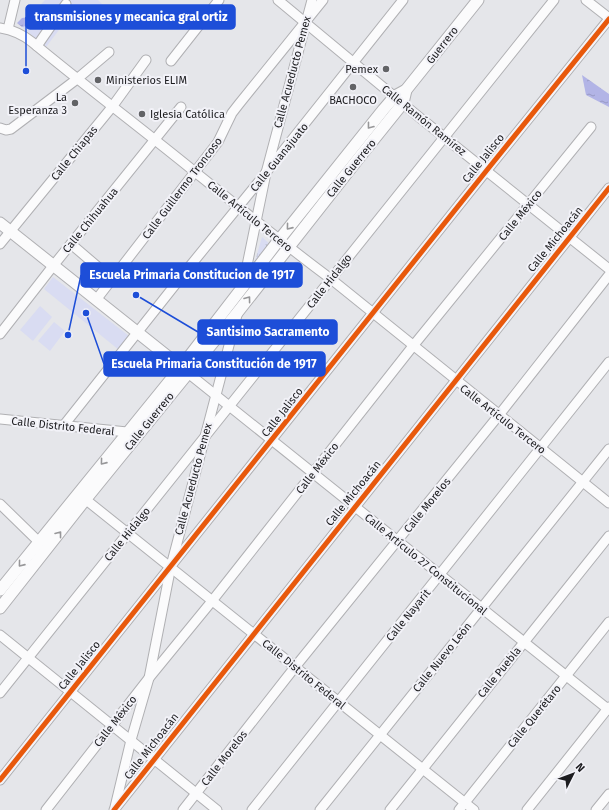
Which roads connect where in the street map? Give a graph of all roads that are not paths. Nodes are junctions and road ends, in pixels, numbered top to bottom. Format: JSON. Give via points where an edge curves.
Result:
{"nodes":[{"id":1,"x":15,"y":0,"type":"edge"},
{"id":2,"x":219,"y":0,"type":"edge"},
{"id":3,"x":278,"y":0,"type":"edge"},
{"id":4,"x":312,"y":0,"type":"edge"},
{"id":5,"x":323,"y":0,"type":"edge"},
{"id":6,"x":403,"y":0,"type":"edge"},
{"id":7,"x":478,"y":0,"type":"edge"},
{"id":8,"x":554,"y":0,"type":"edge"},
{"id":9,"x":586,"y":0,"type":"edge"},
{"id":10,"x":66,"y":4,"type":"dead end"},
{"id":11,"x":609,"y":18,"type":"edge"},
{"id":12,"x":306,"y":22,"type":"junction"},
{"id":13,"x":4,"y":29,"type":"edge"},
{"id":14,"x":37,"y":46,"type":"junction"},
{"id":15,"x":109,"y":52,"type":"dead end"},
{"id":16,"x":146,"y":60,"type":"dead end"},
{"id":17,"x":171,"y":61,"type":"dead end"},
{"id":18,"x":354,"y":64,"type":"junction"},
{"id":19,"x":77,"y":79,"type":"junction"},
{"id":20,"x":399,"y":99,"type":"junction"},
{"id":21,"x":112,"y":107,"type":"junction"},
{"id":22,"x":181,"y":107,"type":"dead end"},
{"id":23,"x":591,"y":127,"type":"dead end"},
{"id":24,"x":0,"y":128,"type":"edge"},
{"id":25,"x":444,"y":136,"type":"junction"},
{"id":26,"x":155,"y":140,"type":"junction"},
{"id":27,"x":487,"y":170,"type":"junction"},
{"id":28,"x":195,"y":172,"type":"junction"},
{"id":29,"x":266,"y":172,"type":"junction"},
{"id":30,"x":609,"y":188,"type":"edge"},
{"id":31,"x":529,"y":203,"type":"junction"},
{"id":32,"x":238,"y":206,"type":"junction"},
{"id":33,"x":257,"y":221,"type":"junction"},
{"id":34,"x":0,"y":223,"type":"edge"},
{"id":35,"x":10,"y":231,"type":"junction"},
{"id":36,"x":570,"y":237,"type":"junction"},
{"id":37,"x":279,"y":240,"type":"junction"},
{"id":38,"x":0,"y":244,"type":"edge"},
{"id":39,"x":71,"y":244,"type":"junction"},
{"id":40,"x":288,"y":248,"type":"junction"},
{"id":41,"x":53,"y":266,"type":"junction"},
{"id":42,"x":609,"y":269,"type":"edge"},
{"id":43,"x":609,"y":274,"type":"edge"},
{"id":44,"x":112,"y":278,"type":"junction"},
{"id":45,"x":331,"y":279,"type":"junction"},
{"id":46,"x":243,"y":285,"type":"junction"},
{"id":47,"x":96,"y":300,"type":"junction"},
{"id":48,"x":237,"y":313,"type":"junction"},
{"id":49,"x":372,"y":314,"type":"junction"},
{"id":50,"x":137,"y":332,"type":"junction"},
{"id":51,"x":0,"y":334,"type":"edge"},
{"id":52,"x":413,"y":346,"type":"junction"},
{"id":53,"x":609,"y":362,"type":"edge"},
{"id":54,"x":184,"y":370,"type":"junction"},
{"id":55,"x":455,"y":381,"type":"junction"},
{"id":56,"x":215,"y":395,"type":"junction"},
{"id":57,"x":230,"y":406,"type":"junction"},
{"id":58,"x":499,"y":415,"type":"junction"},
{"id":59,"x":0,"y":419,"type":"edge"},
{"id":60,"x":64,"y":425,"type":"junction"},
{"id":61,"x":126,"y":432,"type":"junction"},
{"id":62,"x":204,"y":438,"type":"junction"},
{"id":63,"x":272,"y":440,"type":"junction"},
{"id":64,"x":540,"y":448,"type":"junction"},
{"id":65,"x":609,"y":449,"type":"edge"},
{"id":66,"x":313,"y":473,"type":"junction"},
{"id":67,"x":582,"y":482,"type":"junction"},
{"id":68,"x":82,"y":496,"type":"junction"},
{"id":69,"x":609,"y":503,"type":"edge"},
{"id":70,"x":0,"y":504,"type":"edge"},
{"id":71,"x":355,"y":507,"type":"junction"},
{"id":72,"x":128,"y":533,"type":"junction"},
{"id":73,"x":609,"y":536,"type":"edge"},
{"id":74,"x":398,"y":541,"type":"junction"},
{"id":75,"x":39,"y":542,"type":"junction"},
{"id":76,"x":171,"y":566,"type":"junction"},
{"id":77,"x":440,"y":575,"type":"junction"},
{"id":78,"x":0,"y":590,"type":"edge"},
{"id":79,"x":212,"y":601,"type":"junction"},
{"id":80,"x":0,"y":608,"type":"edge"},
{"id":81,"x":482,"y":608,"type":"junction"},
{"id":82,"x":609,"y":622,"type":"edge"},
{"id":83,"x":253,"y":634,"type":"junction"},
{"id":84,"x":0,"y":635,"type":"edge"},
{"id":85,"x":524,"y":642,"type":"junction"},
{"id":86,"x":28,"y":658,"type":"junction"},
{"id":87,"x":296,"y":667,"type":"junction"},
{"id":88,"x":566,"y":676,"type":"junction"},
{"id":89,"x":149,"y":678,"type":"junction"},
{"id":90,"x":70,"y":692,"type":"junction"},
{"id":91,"x":0,"y":693,"type":"edge"},
{"id":92,"x":338,"y":702,"type":"junction"},
{"id":93,"x":609,"y":709,"type":"edge"},
{"id":94,"x":113,"y":725,"type":"junction"},
{"id":95,"x":380,"y":734,"type":"junction"},
{"id":96,"x":131,"y":740,"type":"junction"},
{"id":97,"x":154,"y":759,"type":"junction"},
{"id":98,"x":422,"y":769,"type":"junction"},
{"id":99,"x":0,"y":780,"type":"edge"},
{"id":100,"x":196,"y":794,"type":"junction"},
{"id":101,"x":609,"y":794,"type":"edge"},
{"id":102,"x":462,"y":806,"type":"edge"},
{"id":103,"x":46,"y":810,"type":"edge"},
{"id":104,"x":114,"y":810,"type":"edge"},
{"id":105,"x":183,"y":810,"type":"edge"},
{"id":106,"x":217,"y":810,"type":"edge"},
{"id":107,"x":252,"y":810,"type":"edge"},
{"id":108,"x":320,"y":810,"type":"edge"},
{"id":109,"x":390,"y":810,"type":"edge"},
{"id":110,"x":474,"y":810,"type":"edge"},
{"id":111,"x":527,"y":810,"type":"edge"},
{"id":112,"x":596,"y":810,"type":"edge"}],
"edges":[{"from":1,"to":13,"type":"street"},
{"from":2,"to":17,"type":"street"},
{"from":3,"to":12,"type":"street","name":"Calle Ramón Ramírez"},
{"from":4,"to":12,"type":"street","name":"Calle Acueducto Pemex"},
{"from":5,"to":12,"type":"street","name":"Calle Guillermo Troncoso"},
{"from":6,"to":18,"type":"street","name":"Calle Guanajuato"},
{"from":7,"to":20,"type":"main road","name":"Guerrero"},
{"from":8,"to":25,"type":"street","name":"Calle Hidalgo"},
{"from":9,"to":11,"type":"street"},
{"from":10,"to":14,"type":"street"},
{"from":11,"to":27,"type":"street","name":"Calle Jalisco"},
{"from":12,"to":18,"type":"street","name":"Calle Ramón Ramírez"},
{"from":12,"to":28,"type":"street","name":"Calle Guillermo Troncoso","via":[[232,113],[222,135]]},
{"from":12,"to":29,"type":"street","name":"Calle Acueducto Pemex"},
{"from":13,"to":14,"type":"street","name":"Calle Artículo Tercero","via":[[21,34]]},
{"from":14,"to":19,"type":"street","name":"Calle Artículo Tercero"},
{"from":15,"to":19,"type":"street"},
{"from":16,"to":21,"type":"street","name":"Calle Chiapas"},
{"from":18,"to":20,"type":"street","name":"Calle Ramón Ramírez"},
{"from":18,"to":29,"type":"street","name":"Calle Guanajuato"},
{"from":19,"to":21,"type":"street","name":"Calle Artículo Tercero"},
{"from":19,"to":24,"type":"street","via":[[11,129]]},
{"from":20,"to":25,"type":"street","name":"Calle Ramón Ramírez"},
{"from":20,"to":37,"type":"main road","name":"Calle Guerrero","one_way":true},
{"from":20,"to":40,"type":"main road","name":"Calle Guerrero"},
{"from":21,"to":26,"type":"street","name":"Calle Artículo Tercero"},
{"from":21,"to":35,"type":"street","name":"Calle Chiapas"},
{"from":22,"to":26,"type":"street","name":"Calle Chihuahua"},
{"from":23,"to":31,"type":"street","name":"Calle México"},
{"from":25,"to":27,"type":"street","name":"Calle Ramón Ramírez"},
{"from":25,"to":45,"type":"street","name":"Calle Hidalgo"},
{"from":26,"to":28,"type":"street","name":"Calle Artículo Tercero"},
{"from":26,"to":39,"type":"street","name":"Calle Chihuahua"},
{"from":27,"to":31,"type":"street","name":"Calle Ramón Ramírez"},
{"from":27,"to":49,"type":"street","name":"Calle Jalisco"},
{"from":28,"to":32,"type":"street","name":"Calle Artículo Tercero"},
{"from":28,"to":44,"type":"street","name":"Calle Guillermo Troncoso"},
{"from":29,"to":32,"type":"street","name":"Calle Guanajuato"},
{"from":29,"to":33,"type":"street","name":"Calle Acueducto Pemex"},
{"from":30,"to":36,"type":"street","name":"Calle Michoacán"},
{"from":31,"to":36,"type":"street","name":"Calle Ramón Ramírez"},
{"from":31,"to":52,"type":"street","name":"Calle México"},
{"from":32,"to":33,"type":"street","name":"Calle Artículo Tercero"},
{"from":32,"to":50,"type":"street","name":"Calle Guanajuato"},
{"from":33,"to":37,"type":"street","name":"Calle Artículo Tercero"},
{"from":33,"to":46,"type":"street","name":"Calle Acueducto Pemex"},
{"from":34,"to":35,"type":"main road","name":"Calle Artículo 27 Constitucional"},
{"from":35,"to":38,"type":"street","name":"Calle Chiapas"},
{"from":35,"to":41,"type":"main road","name":"Calle Artículo 27 Constitucional"},
{"from":36,"to":42,"type":"street","name":"Calle Ramón Ramírez"},
{"from":36,"to":55,"type":"street","name":"Calle Michoacán"},
{"from":37,"to":40,"type":"street","name":"Calle Artículo Tercero"},
{"from":37,"to":46,"type":"main road","name":"Calle Guerrero"},
{"from":39,"to":41,"type":"street","name":"Calle Chihuahua"},
{"from":39,"to":44,"type":"street"},
{"from":40,"to":45,"type":"street","name":"Calle Artículo Tercero"},
{"from":48,"to":40,"type":"main road","name":"Calle Guerrero","one_way":true},
{"from":41,"to":47,"type":"main road","name":"Calle Artículo 27 Constitucional"},
{"from":41,"to":51,"type":"street","name":"Calle Chihuahua"},
{"from":43,"to":58,"type":"street","name":"Calle Morelos"},
{"from":44,"to":47,"type":"street","name":"Calle Guillermo Troncoso"},
{"from":45,"to":49,"type":"street","name":"Calle Artículo Tercero"},
{"from":45,"to":57,"type":"street","name":"Calle Hidalgo"},
{"from":46,"to":54,"type":"main road","name":"Calle Guerrero"},
{"from":47,"to":50,"type":"main road","name":"Calle Artículo 27 Constitucional"},
{"from":48,"to":54,"type":"main road","name":"Calle Guerrero"},
{"from":48,"to":56,"type":"street","name":"Calle Acueducto Pemex"},
{"from":49,"to":52,"type":"street","name":"Calle Artículo Tercero"},
{"from":49,"to":63,"type":"street","name":"Calle Jalisco"},
{"from":50,"to":54,"type":"main road","name":"Calle Artículo 27 Constitucional"},
{"from":50,"to":60,"type":"street","name":"Calle Guanajuato"},
{"from":52,"to":55,"type":"street","name":"Calle Artículo Tercero"},
{"from":52,"to":66,"type":"street","name":"Calle México"},
{"from":53,"to":64,"type":"street","name":"Calle Nayarit"},
{"from":54,"to":56,"type":"street","name":"Calle Artículo 27 Constitucional"},
{"from":54,"to":61,"type":"main road","name":"Calle Guerrero"},
{"from":54,"to":68,"type":"main road","name":"Calle Guerrero"},
{"from":55,"to":58,"type":"street","name":"Calle Artículo Tercero"},
{"from":55,"to":71,"type":"street","name":"Calle Michoacán"},
{"from":56,"to":57,"type":"street","name":"Calle Artículo 27 Constitucional"},
{"from":56,"to":62,"type":"street","name":"Calle Acueducto Pemex"},
{"from":57,"to":62,"type":"street","name":"Calle Hidalgo"},
{"from":57,"to":63,"type":"street","name":"Calle Artículo 27 Constitucional"},
{"from":58,"to":64,"type":"street","name":"Calle Artículo Tercero"},
{"from":58,"to":74,"type":"street","name":"Calle Morelos"},
{"from":59,"to":60,"type":"street","name":"Calle Distrito Federal"},
{"from":60,"to":61,"type":"street","name":"Calle Distrito Federal"},
{"from":61,"to":68,"type":"main road","name":"Calle Guerrero","one_way":true},
{"from":62,"to":72,"type":"street","name":"Calle Hidalgo"},
{"from":62,"to":76,"type":"street","name":"Calle Acueducto Pemex"},
{"from":63,"to":66,"type":"street","name":"Calle Artículo 27 Constitucional"},
{"from":63,"to":76,"type":"street","name":"Calle Jalisco"},
{"from":64,"to":67,"type":"street","name":"Calle Artículo Tercero"},
{"from":64,"to":77,"type":"street","name":"Calle Nayarit"},
{"from":65,"to":67,"type":"street","name":"Calle Nuevo León"},
{"from":66,"to":71,"type":"street","name":"Calle Artículo 27 Constitucional"},
{"from":66,"to":79,"type":"street","name":"Calle México"},
{"from":67,"to":69,"type":"street","name":"Calle Artículo Tercero"},
{"from":67,"to":81,"type":"street","name":"Calle Nuevo León"},
{"from":68,"to":72,"type":"street","name":"Calle Distrito Federal"},
{"from":68,"to":75,"type":"main road","name":"Calle Guerrero"},
{"from":80,"to":68,"type":"main road","name":"Calle Guerrero","one_way":true},
{"from":70,"to":75,"type":"street"},
{"from":71,"to":74,"type":"street","name":"Calle Artículo 27 Constitucional"},
{"from":71,"to":83,"type":"street","name":"Calle Michoacán"},
{"from":72,"to":76,"type":"street","name":"Calle Distrito Federal"},
{"from":72,"to":86,"type":"street","name":"Calle Hidalgo"},
{"from":73,"to":85,"type":"street","name":"Calle Puebla"},
{"from":74,"to":77,"type":"street","name":"Calle Artículo 27 Constitucional"},
{"from":74,"to":87,"type":"street","name":"Calle Morelos"},
{"from":75,"to":78,"type":"main road","name":"Calle Guerrero","one_way":true},
{"from":76,"to":79,"type":"street","name":"Calle Distrito Federal"},
{"from":76,"to":89,"type":"street","name":"Calle Acueducto Pemex"},
{"from":76,"to":90,"type":"street","name":"Calle Jalisco"},
{"from":77,"to":81,"type":"street","name":"Calle Artículo 27 Constitucional"},
{"from":77,"to":92,"type":"street","name":"Calle Nayarit"},
{"from":79,"to":83,"type":"street","name":"Calle Distrito Federal"},
{"from":79,"to":89,"type":"street","name":"Calle México"},
{"from":81,"to":85,"type":"street","name":"Calle Artículo 27 Constitucional"},
{"from":81,"to":95,"type":"street","name":"Calle Nuevo León"},
{"from":82,"to":88,"type":"street","name":"Calle Querétaro"},
{"from":83,"to":87,"type":"street","name":"Calle Distrito Federal"},
{"from":83,"to":97,"type":"street","name":"Calle Michoacán"},
{"from":84,"to":86,"type":"street"},
{"from":85,"to":88,"type":"street","name":"Calle Artículo 27 Constitucional"},
{"from":85,"to":98,"type":"street","name":"Calle Puebla"},
{"from":86,"to":90,"type":"street"},
{"from":86,"to":91,"type":"street","name":"Calle Hidalgo"},
{"from":87,"to":92,"type":"street","name":"Calle Distrito Federal"},
{"from":87,"to":100,"type":"street","name":"Calle Morelos"},
{"from":88,"to":93,"type":"street","name":"Calle Artículo 27 Constitucional"},
{"from":88,"to":102,"type":"street","name":"Calle Querétaro"},
{"from":89,"to":94,"type":"street","name":"Calle México"},
{"from":89,"to":96,"type":"street","name":"Calle Acueducto Pemex"},
{"from":90,"to":94,"type":"street"},
{"from":90,"to":99,"type":"street","name":"Calle Jalisco"},
{"from":92,"to":95,"type":"street","name":"Calle Distrito Federal"},
{"from":92,"to":107,"type":"street","name":"Calle Nayarit"},
{"from":93,"to":111,"type":"street"},
{"from":94,"to":96,"type":"street"},
{"from":94,"to":103,"type":"street","name":"Calle México"},
{"from":95,"to":98,"type":"street","name":"Calle Distrito Federal"},
{"from":95,"to":108,"type":"street","name":"Calle Nuevo León"},
{"from":96,"to":97,"type":"street"},
{"from":96,"to":104,"type":"street","name":"Calle Acueducto Pemex"},
{"from":97,"to":100,"type":"street"},
{"from":97,"to":104,"type":"street","name":"Calle Michoacán"},
{"from":98,"to":102,"type":"street","name":"Calle Distrito Federal"},
{"from":98,"to":109,"type":"street","name":"Calle Puebla"},
{"from":100,"to":105,"type":"street","name":"Calle Morelos"},
{"from":100,"to":106,"type":"street"},
{"from":101,"to":112,"type":"street"},
{"from":102,"to":110,"type":"street","name":"Calle Distrito Federal"}]}
